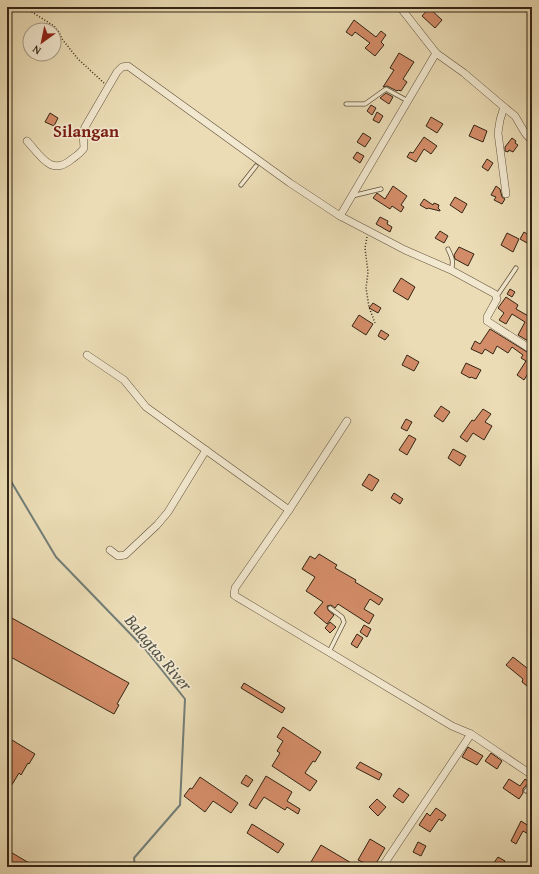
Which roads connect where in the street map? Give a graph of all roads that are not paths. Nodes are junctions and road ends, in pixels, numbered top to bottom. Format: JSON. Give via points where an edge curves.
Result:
{"nodes":[{"id":1,"x":400,"y":7,"type":"edge"},
{"id":2,"x":436,"y":53,"type":"junction"},
{"id":3,"x":408,"y":101,"type":"junction"},
{"id":4,"x":346,"y":104,"type":"dead end"},
{"id":5,"x":504,"y":107,"type":"junction"},
{"id":6,"x":27,"y":141,"type":"dead end"},
{"id":7,"x":532,"y":141,"type":"edge"},
{"id":8,"x":258,"y":164,"type":"junction"},
{"id":9,"x":241,"y":185,"type":"dead end"},
{"id":10,"x":381,"y":189,"type":"dead end"},
{"id":11,"x":506,"y":194,"type":"dead end"},
{"id":12,"x":352,"y":196,"type":"junction"},
{"id":13,"x":340,"y":216,"type":"junction"},
{"id":14,"x":448,"y":249,"type":"dead end"},
{"id":15,"x":516,"y":268,"type":"dead end"},
{"id":16,"x":451,"y":270,"type":"junction"},
{"id":17,"x":497,"y":296,"type":"junction"},
{"id":18,"x":532,"y":350,"type":"edge"},
{"id":19,"x":87,"y":355,"type":"dead end"},
{"id":20,"x":347,"y":421,"type":"dead end"},
{"id":21,"x":206,"y":450,"type":"junction"},
{"id":22,"x":289,"y":510,"type":"junction"},
{"id":23,"x":110,"y":550,"type":"dead end"},
{"id":24,"x":330,"y":608,"type":"dead end"},
{"id":25,"x":329,"y":652,"type":"junction"},
{"id":26,"x":470,"y":734,"type":"junction"},
{"id":27,"x":532,"y":775,"type":"edge"},
{"id":28,"x":532,"y":783,"type":"edge"},
{"id":29,"x":526,"y":790,"type":"dead end"},
{"id":30,"x":382,"y":867,"type":"edge"}],
"edges":[{"from":1,"to":2,"type":"street"},
{"from":2,"to":3,"type":"street"},
{"from":2,"to":5,"type":"street"},
{"from":3,"to":4,"type":"lane","via":[[386,89],[365,104]]},
{"from":3,"to":12,"type":"street"},
{"from":5,"to":7,"type":"street","via":[[515,116]]},
{"from":5,"to":11,"type":"street","via":[[498,134]]},
{"from":6,"to":8,"type":"street","via":[[50,166],[65,165],[84,148],[85,127],[117,72],[128,66]]},
{"from":8,"to":9,"type":"lane"},
{"from":8,"to":13,"type":"street"},
{"from":10,"to":12,"type":"lane"},
{"from":12,"to":13,"type":"street"},
{"from":13,"to":16,"type":"street"},
{"from":14,"to":16,"type":"lane","via":[[453,259]]},
{"from":15,"to":17,"type":"lane"},
{"from":16,"to":17,"type":"street"},
{"from":17,"to":18,"type":"street","via":[[487,322]]},
{"from":19,"to":21,"type":"street","via":[[124,380],[146,407]]},
{"from":20,"to":22,"type":"street"},
{"from":21,"to":22,"type":"street"},
{"from":21,"to":23,"type":"street","via":[[162,519],[125,555],[118,556]]},
{"from":22,"to":25,"type":"street","via":[[235,588],[234,595]]},
{"from":24,"to":25,"type":"lane","via":[[342,617],[344,622]]},
{"from":25,"to":26,"type":"street","via":[[452,726]]},
{"from":26,"to":27,"type":"street"},
{"from":26,"to":30,"type":"street"},
{"from":28,"to":29,"type":"lane"}]}
